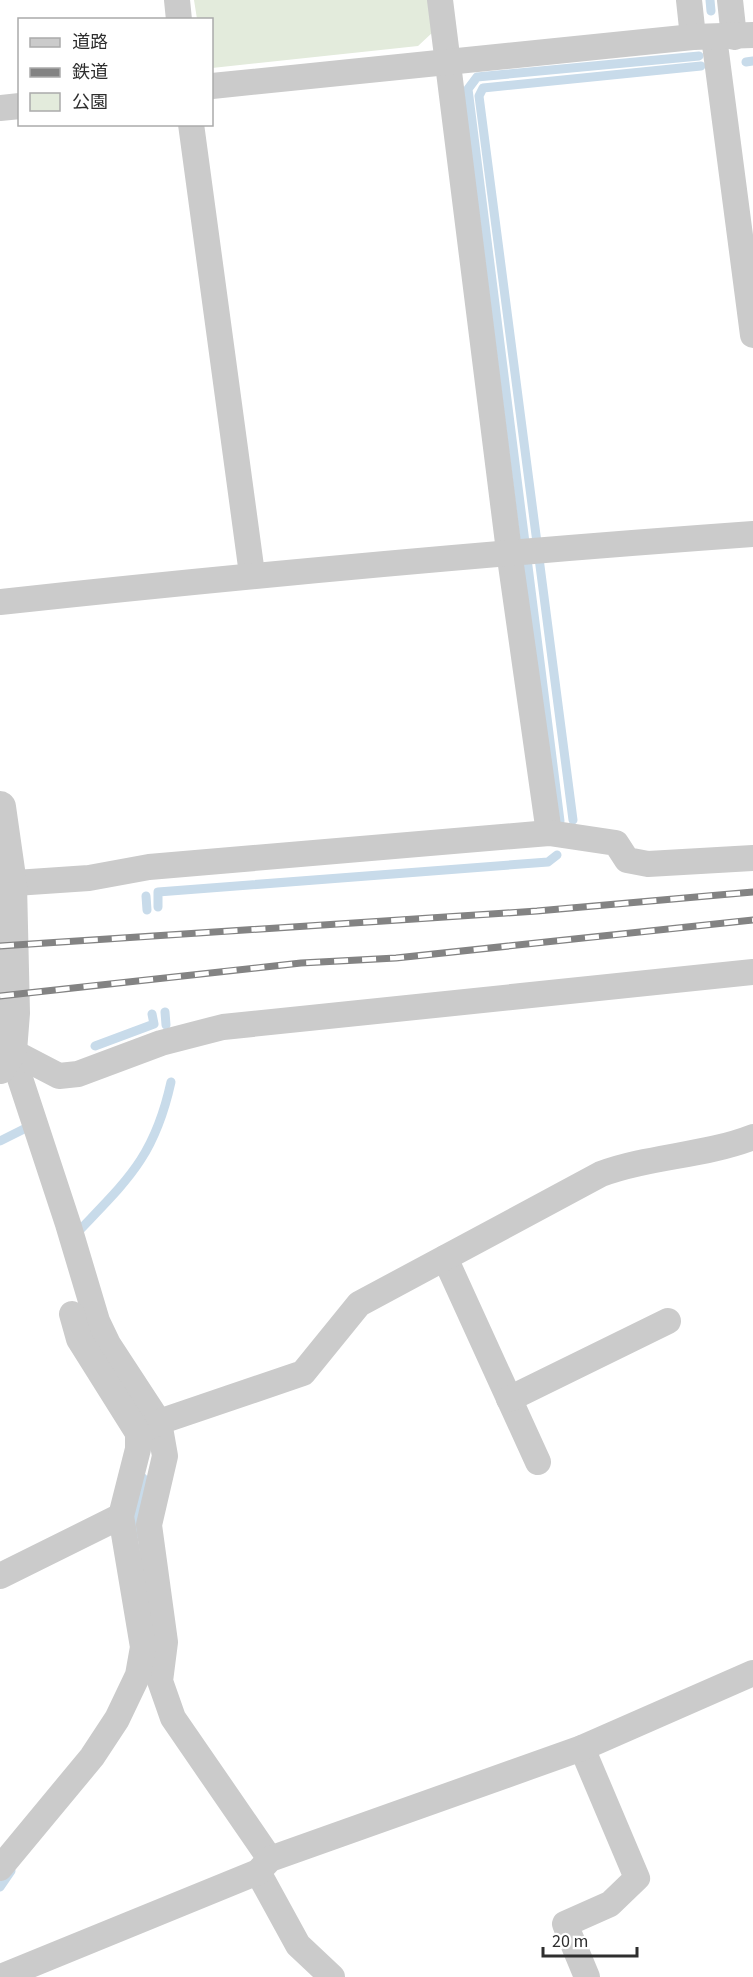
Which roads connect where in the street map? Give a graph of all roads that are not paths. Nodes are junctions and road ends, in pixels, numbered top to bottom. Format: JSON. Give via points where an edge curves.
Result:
{"nodes":[{"id":1,"x":177,"y":0,"type":"edge"},
{"id":2,"x":440,"y":0,"type":"edge"},
{"id":3,"x":689,"y":0,"type":"edge"},
{"id":4,"x":730,"y":0,"type":"edge"},
{"id":5,"x":179,"y":18,"type":"edge"},
{"id":6,"x":724,"y":37,"type":"edge"},
{"id":7,"x":448,"y":64,"type":"junction"},
{"id":8,"x":213,"y":86,"type":"edge"},
{"id":9,"x":18,"y":106,"type":"edge"},
{"id":10,"x":0,"y":108,"type":"edge"},
{"id":11,"x":192,"y":126,"type":"edge"},
{"id":12,"x":753,"y":335,"type":"edge"},
{"id":13,"x":753,"y":534,"type":"edge"},
{"id":14,"x":524,"y":550,"type":"junction"},
{"id":15,"x":252,"y":574,"type":"junction"},
{"id":16,"x":0,"y":602,"type":"edge"},
{"id":17,"x":0,"y":807,"type":"edge"},
{"id":18,"x":549,"y":833,"type":"junction"},
{"id":19,"x":753,"y":858,"type":"edge"},
{"id":20,"x":5,"y":884,"type":"edge"},
{"id":21,"x":753,"y":972,"type":"edge"},
{"id":22,"x":5,"y":1060,"type":"edge"},
{"id":23,"x":752,"y":1140,"type":"edge"},
{"id":24,"x":445,"y":1258,"type":"junction"},
{"id":25,"x":72,"y":1314,"type":"dead end"},
{"id":26,"x":668,"y":1321,"type":"dead end"},
{"id":27,"x":509,"y":1399,"type":"junction"},
{"id":28,"x":148,"y":1428,"type":"junction"},
{"id":29,"x":538,"y":1462,"type":"dead end"},
{"id":30,"x":121,"y":1516,"type":"junction"},
{"id":31,"x":0,"y":1576,"type":"edge"},
{"id":32,"x":753,"y":1673,"type":"edge"},
{"id":33,"x":149,"y":1678,"type":"junction"},
{"id":34,"x":582,"y":1748,"type":"junction"},
{"id":35,"x":264,"y":1866,"type":"junction"},
{"id":36,"x":0,"y":1868,"type":"edge"},
{"id":37,"x":1,"y":1977,"type":"edge"},
{"id":38,"x":332,"y":1977,"type":"edge"},
{"id":39,"x":587,"y":1977,"type":"edge"}],
"edges":[{"from":1,"to":5,"type":"street"},
{"from":2,"to":7,"type":"street"},
{"from":3,"to":6,"type":"street"},
{"from":4,"to":6,"type":"street"},
{"from":6,"to":7,"type":"street"},
{"from":6,"to":12,"type":"street"},
{"from":7,"to":8,"type":"street"},
{"from":7,"to":14,"type":"street"},
{"from":9,"to":10,"type":"street"},
{"from":11,"to":15,"type":"street"},
{"from":13,"to":14,"type":"street"},
{"from":14,"to":15,"type":"street"},
{"from":14,"to":18,"type":"street"},
{"from":15,"to":16,"type":"street"},
{"from":17,"to":20,"type":"street"},
{"from":18,"to":19,"type":"street","via":[[616,843],[627,860],[648,864]]},
{"from":18,"to":20,"type":"street","via":[[149,867],[89,878]]},
{"from":20,"to":22,"type":"street","via":[[14,1013]]},
{"from":21,"to":22,"type":"street","via":[[223,1027],[161,1043],[78,1074],[59,1076]]},
{"from":22,"to":28,"type":"street","via":[[68,1224],[97,1322]]},
{"from":23,"to":24,"type":"street","via":[[631,1163],[601,1174]]},
{"from":24,"to":27,"type":"street"},
{"from":24,"to":28,"type":"street","via":[[359,1304],[303,1373]]},
{"from":25,"to":28,"type":"street","via":[[79,1339]]},
{"from":26,"to":27,"type":"street"},
{"from":27,"to":29,"type":"street"},
{"from":28,"to":30,"type":"street","via":[[138,1449]]},
{"from":28,"to":33,"type":"street","via":[[165,1456],[149,1525],[165,1642]]},
{"from":30,"to":31,"type":"street"},
{"from":30,"to":33,"type":"street"},
{"from":32,"to":34,"type":"street"},
{"from":33,"to":35,"type":"street"},
{"from":33,"to":36,"type":"street","via":[[92,1757]]},
{"from":34,"to":35,"type":"street"},
{"from":34,"to":39,"type":"street","via":[[637,1878],[610,1904],[565,1924]]},
{"from":35,"to":37,"type":"street"},
{"from":35,"to":38,"type":"street","via":[[298,1945]]}]}
